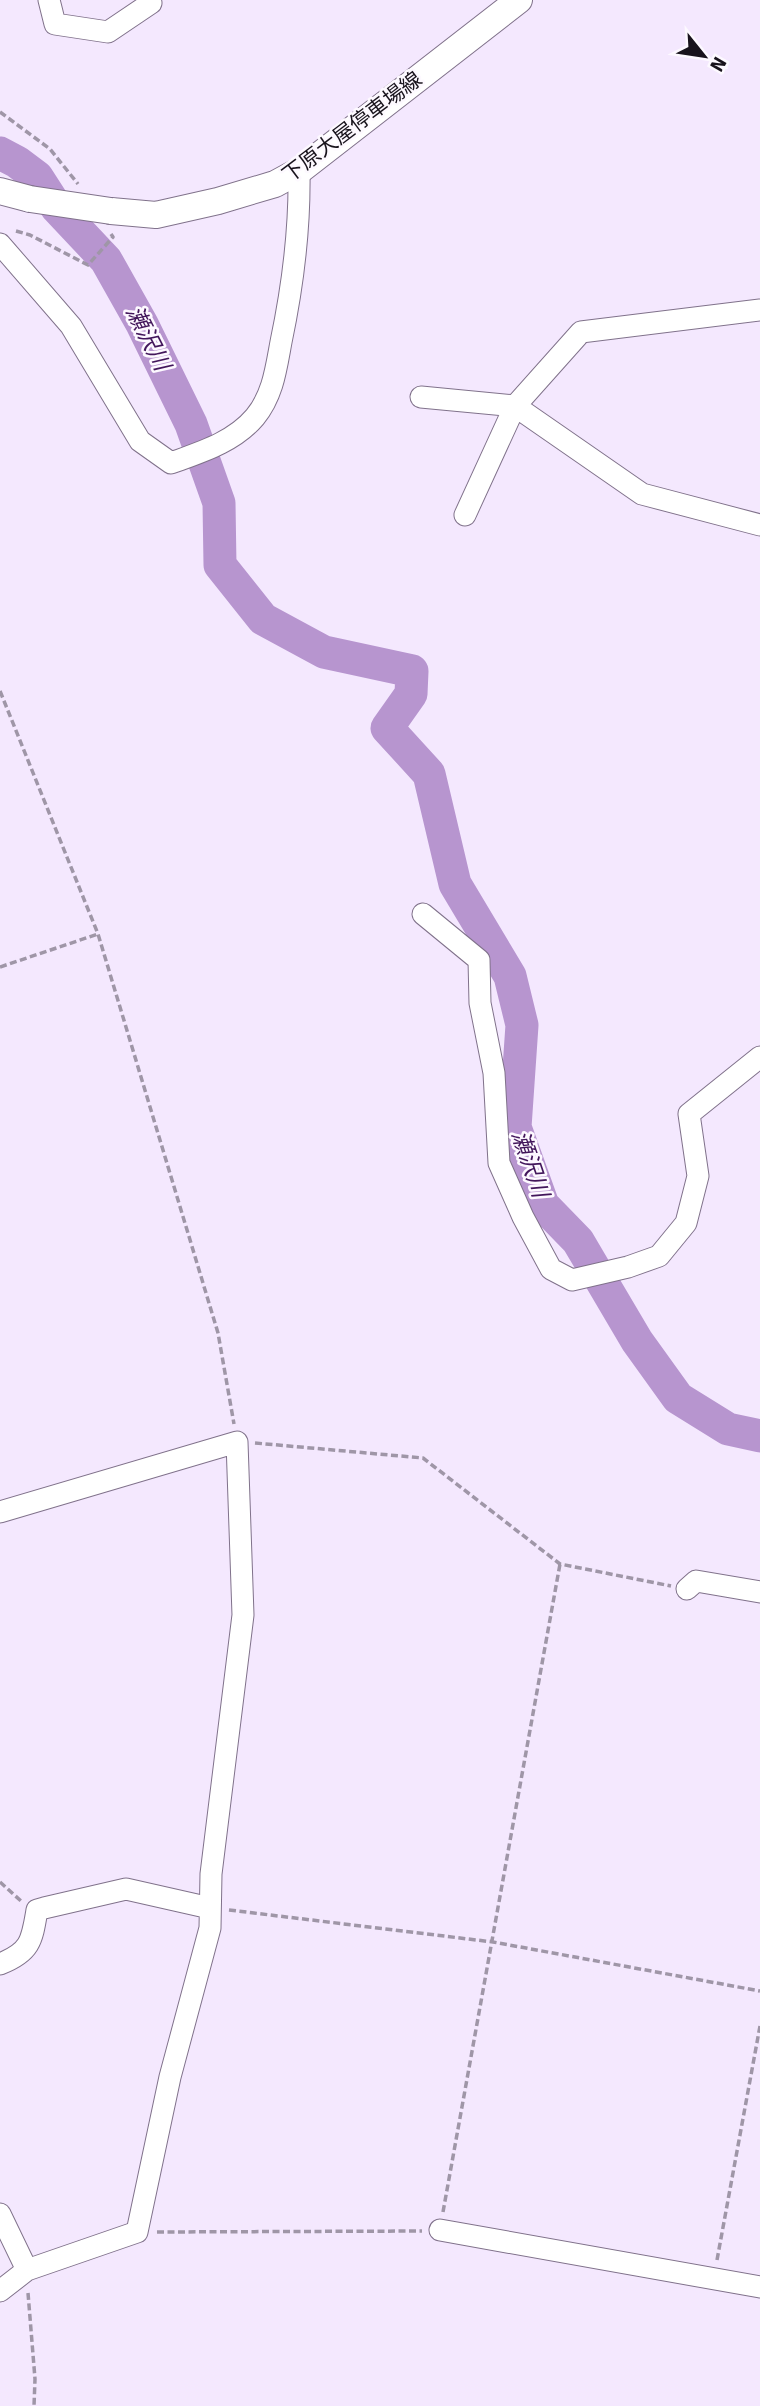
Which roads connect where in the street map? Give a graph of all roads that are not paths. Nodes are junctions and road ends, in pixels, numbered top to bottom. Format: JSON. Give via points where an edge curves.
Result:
{"nodes":[{"id":1,"x":49,"y":0,"type":"edge"},
{"id":2,"x":519,"y":0,"type":"edge"},
{"id":3,"x":152,"y":3,"type":"dead end"},
{"id":4,"x":299,"y":171,"type":"junction"},
{"id":5,"x":0,"y":191,"type":"edge"},
{"id":6,"x":0,"y":244,"type":"edge"},
{"id":7,"x":760,"y":310,"type":"edge"},
{"id":8,"x":421,"y":397,"type":"dead end"},
{"id":9,"x":515,"y":406,"type":"junction"},
{"id":10,"x":465,"y":515,"type":"dead end"},
{"id":11,"x":760,"y":525,"type":"edge"},
{"id":12,"x":423,"y":914,"type":"dead end"},
{"id":13,"x":760,"y":1057,"type":"edge"},
{"id":14,"x":0,"y":1512,"type":"edge"},
{"id":15,"x":687,"y":1589,"type":"road end"},
{"id":16,"x":760,"y":1592,"type":"edge"},
{"id":17,"x":210,"y":1908,"type":"junction"},
{"id":18,"x":0,"y":1964,"type":"edge"},
{"id":19,"x":0,"y":2214,"type":"edge"},
{"id":20,"x":440,"y":2231,"type":"road end"},
{"id":21,"x":27,"y":2270,"type":"junction"},
{"id":22,"x":760,"y":2287,"type":"edge"},
{"id":23,"x":0,"y":2291,"type":"edge"}],
"edges":[{"from":1,"to":3,"type":"street","via":[[55,24],[108,32]]},
{"from":2,"to":4,"type":"main road","name":"下原大屋停車場線"},
{"from":4,"to":5,"type":"main road","name":"下原大屋停車場線","bridge":true,"via":[[275,184],[156,215]]},
{"from":4,"to":6,"type":"street","via":[[300,219],[272,391],[254,418],[218,446],[172,463],[140,441],[71,326]]},
{"from":7,"to":9,"type":"street","via":[[581,332]]},
{"from":8,"to":9,"type":"street"},
{"from":9,"to":10,"type":"street"},
{"from":9,"to":11,"type":"street","via":[[642,494]]},
{"from":12,"to":13,"type":"street","via":[[479,960],[480,1003],[494,1073],[499,1163],[551,1269],[572,1280],[659,1256],[686,1223],[698,1176],[689,1114]]},
{"from":14,"to":17,"type":"street","via":[[237,1442],[243,1615]]},
{"from":15,"to":16,"type":"street","via":[[696,1581]]},
{"from":17,"to":18,"type":"street","via":[[126,1889],[37,1910],[31,1943]]},
{"from":17,"to":21,"type":"street","via":[[210,1928],[170,2077],[137,2232]]},
{"from":19,"to":21,"type":"street"},
{"from":20,"to":22,"type":"street"},
{"from":21,"to":23,"type":"street"}]}
